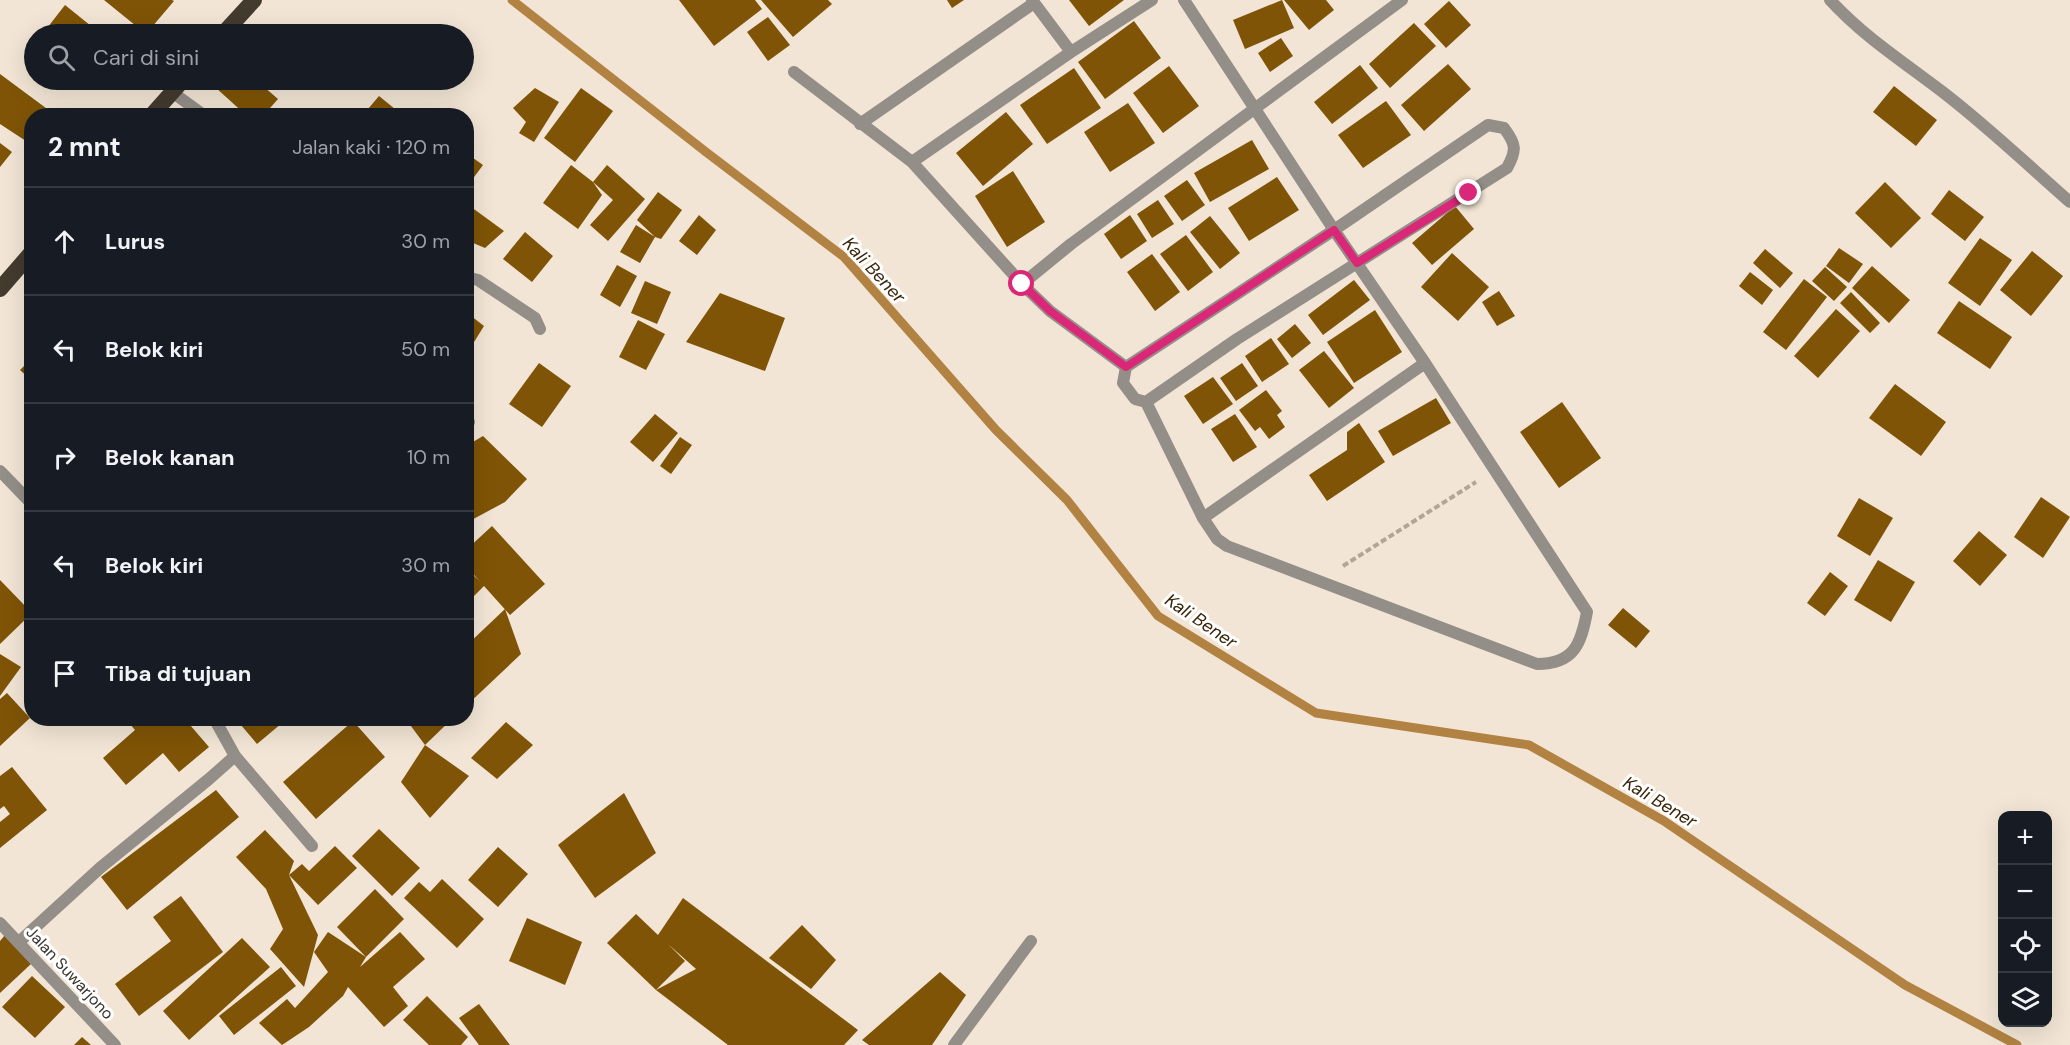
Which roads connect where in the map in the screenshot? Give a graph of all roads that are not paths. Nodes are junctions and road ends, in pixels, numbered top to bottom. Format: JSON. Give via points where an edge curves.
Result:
{"nodes":[{"id":1,"x":254,"y":0,"type":"edge"},
{"id":2,"x":1152,"y":0,"type":"edge"},
{"id":3,"x":1184,"y":0,"type":"edge"},
{"id":4,"x":1402,"y":0,"type":"edge"},
{"id":5,"x":1830,"y":0,"type":"edge"},
{"id":6,"x":1033,"y":2,"type":"edge"},
{"id":7,"x":232,"y":24,"type":"edge"},
{"id":8,"x":1071,"y":52,"type":"junction"},
{"id":9,"x":794,"y":72,"type":"dead end"},
{"id":10,"x":174,"y":90,"type":"edge"},
{"id":11,"x":182,"y":90,"type":"edge"},
{"id":12,"x":158,"y":108,"type":"edge"},
{"id":13,"x":198,"y":108,"type":"edge"},
{"id":14,"x":1254,"y":109,"type":"junction"},
{"id":15,"x":860,"y":124,"type":"junction"},
{"id":16,"x":912,"y":162,"type":"junction"},
{"id":17,"x":2070,"y":202,"type":"edge"},
{"id":18,"x":1334,"y":230,"type":"junction"},
{"id":19,"x":24,"y":261,"type":"edge"},
{"id":20,"x":1357,"y":263,"type":"junction"},
{"id":21,"x":474,"y":279,"type":"edge"},
{"id":22,"x":1022,"y":284,"type":"junction"},
{"id":23,"x":0,"y":289,"type":"edge"},
{"id":24,"x":540,"y":329,"type":"dead end"},
{"id":25,"x":1425,"y":363,"type":"junction"},
{"id":26,"x":1126,"y":367,"type":"junction"},
{"id":27,"x":1146,"y":402,"type":"junction"},
{"id":28,"x":0,"y":471,"type":"edge"},
{"id":29,"x":24,"y":496,"type":"edge"},
{"id":30,"x":1203,"y":518,"type":"junction"},
{"id":31,"x":218,"y":726,"type":"edge"},
{"id":32,"x":235,"y":756,"type":"junction"},
{"id":33,"x":312,"y":846,"type":"dead end"},
{"id":34,"x":0,"y":923,"type":"edge"},
{"id":35,"x":1031,"y":941,"type":"dead end"},
{"id":36,"x":19,"y":942,"type":"junction"},
{"id":37,"x":115,"y":1045,"type":"edge"},
{"id":38,"x":954,"y":1045,"type":"edge"}],
"edges":[{"from":1,"to":7,"type":"highway"},
{"from":2,"to":8,"type":"street"},
{"from":3,"to":14,"type":"street"},
{"from":4,"to":14,"type":"street"},
{"from":5,"to":17,"type":"street","via":[[1880,47],[1946,94]]},
{"from":6,"to":8,"type":"street"},
{"from":6,"to":15,"type":"street"},
{"from":8,"to":16,"type":"street"},
{"from":9,"to":15,"type":"street"},
{"from":10,"to":12,"type":"highway"},
{"from":11,"to":13,"type":"street"},
{"from":14,"to":18,"type":"street"},
{"from":14,"to":22,"type":"street"},
{"from":15,"to":16,"type":"street"},
{"from":16,"to":22,"type":"street"},
{"from":18,"to":20,"type":"street"},
{"from":18,"to":20,"type":"street","via":[[1488,125],[1504,128],[1513,140],[1515,154],[1507,168]]},
{"from":18,"to":26,"type":"street"},
{"from":19,"to":23,"type":"highway"},
{"from":20,"to":25,"type":"street"},
{"from":20,"to":27,"type":"street"},
{"from":21,"to":24,"type":"street","via":[[535,318]]},
{"from":22,"to":26,"type":"street","via":[[1050,311]]},
{"from":25,"to":30,"type":"street"},
{"from":25,"to":30,"type":"street","via":[[1587,612],[1582,637],[1567,656],[1552,664],[1537,664],[1318,582],[1222,543]]},
{"from":26,"to":27,"type":"street","via":[[1123,383],[1135,399]]},
{"from":27,"to":30,"type":"street"},
{"from":28,"to":29,"type":"street"},
{"from":31,"to":32,"type":"street"},
{"from":32,"to":33,"type":"street"},
{"from":32,"to":36,"type":"street","via":[[100,868]]},
{"from":34,"to":36,"type":"street","name":"Jalan Suwarjono"},
{"from":35,"to":38,"type":"street"},
{"from":36,"to":37,"type":"street","name":"Jalan Suwarjono"}]}
